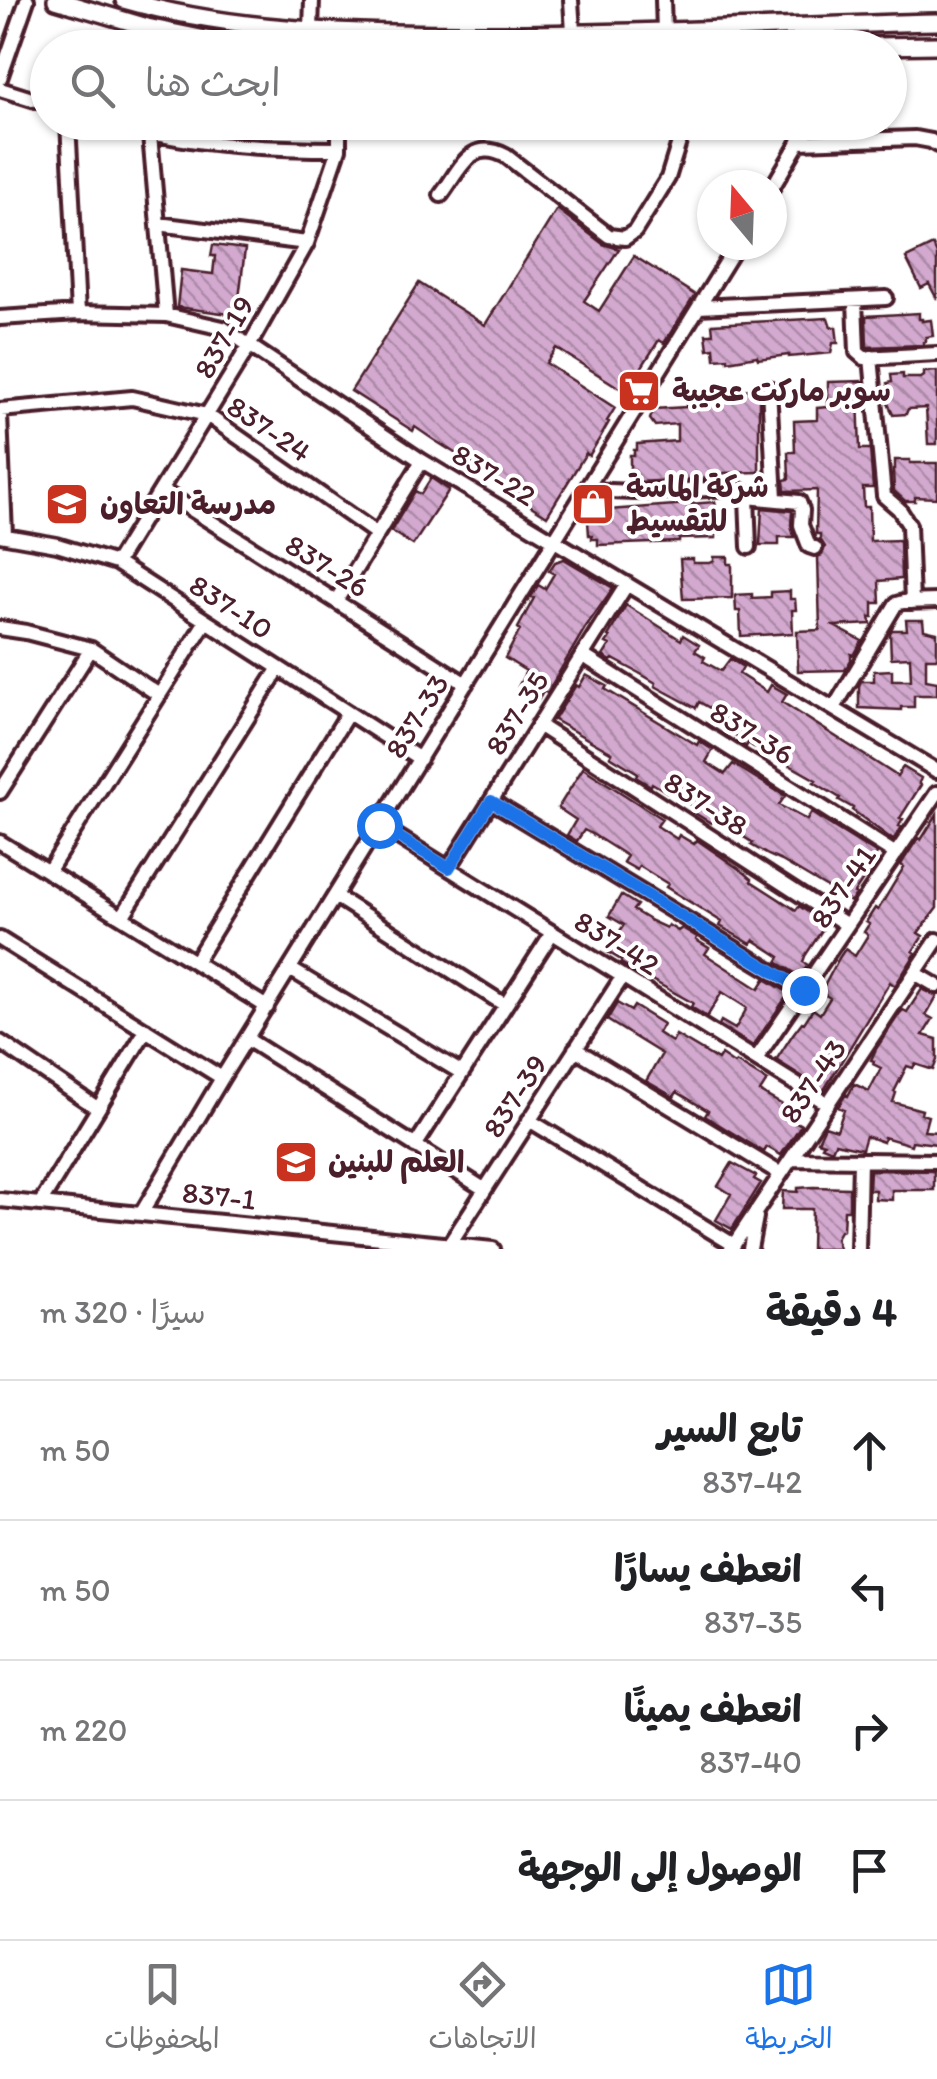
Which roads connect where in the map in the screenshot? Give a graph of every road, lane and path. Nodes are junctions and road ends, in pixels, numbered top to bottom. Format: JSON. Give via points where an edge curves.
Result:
{"nodes":[{"id":1,"x":27,"y":0,"type":"edge"},
{"id":2,"x":56,"y":0,"type":"edge"},
{"id":3,"x":124,"y":0,"type":"edge"},
{"id":4,"x":312,"y":0,"type":"edge"},
{"id":5,"x":571,"y":0,"type":"edge"},
{"id":6,"x":663,"y":0,"type":"edge"},
{"id":7,"x":937,"y":11,"type":"edge"},
{"id":8,"x":937,"y":22,"type":"edge"},
{"id":9,"x":853,"y":24,"type":"junction"},
{"id":10,"x":311,"y":29,"type":"junction"},
{"id":11,"x":161,"y":30,"type":"edge"},
{"id":12,"x":327,"y":30,"type":"edge"},
{"id":13,"x":573,"y":30,"type":"edge"},
{"id":14,"x":664,"y":30,"type":"edge"},
{"id":15,"x":691,"y":30,"type":"edge"},
{"id":16,"x":907,"y":45,"type":"edge"},
{"id":17,"x":937,"y":45,"type":"edge"},
{"id":18,"x":0,"y":78,"type":"edge"},
{"id":19,"x":0,"y":89,"type":"edge"},
{"id":20,"x":30,"y":98,"type":"edge"},
{"id":21,"x":907,"y":138,"type":"edge"},
{"id":22,"x":69,"y":140,"type":"edge"},
{"id":23,"x":150,"y":140,"type":"edge"},
{"id":24,"x":195,"y":140,"type":"edge"},
{"id":25,"x":339,"y":140,"type":"edge"},
{"id":26,"x":680,"y":140,"type":"edge"},
{"id":27,"x":857,"y":140,"type":"edge"},
{"id":28,"x":799,"y":142,"type":"joint"},
{"id":29,"x":937,"y":145,"type":"edge"},
{"id":30,"x":339,"y":149,"type":"junction"},
{"id":31,"x":783,"y":170,"type":"edge"},
{"id":32,"x":442,"y":196,"type":"dead end"},
{"id":33,"x":158,"y":224,"type":"junction"},
{"id":34,"x":306,"y":244,"type":"junction"},
{"id":35,"x":728,"y":260,"type":"edge"},
{"id":36,"x":886,"y":298,"type":"dead end"},
{"id":37,"x":855,"y":300,"type":"junction"},
{"id":38,"x":699,"y":307,"type":"junction"},
{"id":39,"x":78,"y":312,"type":"junction"},
{"id":40,"x":166,"y":315,"type":"junction"},
{"id":41,"x":0,"y":318,"type":"edge"},
{"id":42,"x":249,"y":346,"type":"junction"},
{"id":43,"x":937,"y":354,"type":"edge"},
{"id":44,"x":871,"y":358,"type":"junction"},
{"id":45,"x":768,"y":388,"type":"dead end"},
{"id":46,"x":0,"y":413,"type":"edge"},
{"id":47,"x":207,"y":415,"type":"junction"},
{"id":48,"x":422,"y":461,"type":"junction"},
{"id":49,"x":161,"y":490,"type":"junction"},
{"id":50,"x":586,"y":490,"type":"junction"},
{"id":51,"x":747,"y":497,"type":"junction"},
{"id":52,"x":776,"y":498,"type":"junction"},
{"id":53,"x":377,"y":534,"type":"junction"},
{"id":54,"x":2,"y":535,"type":"edge"},
{"id":55,"x":555,"y":540,"type":"junction"},
{"id":56,"x":749,"y":547,"type":"dead end"},
{"id":57,"x":815,"y":548,"type":"dead end"},
{"id":58,"x":116,"y":563,"type":"junction"},
{"id":59,"x":627,"y":584,"type":"junction"},
{"id":60,"x":336,"y":601,"type":"junction"},
{"id":61,"x":937,"y":601,"type":"edge"},
{"id":62,"x":912,"y":602,"type":"junction"},
{"id":63,"x":206,"y":621,"type":"junction"},
{"id":64,"x":0,"y":628,"type":"edge"},
{"id":65,"x":90,"y":650,"type":"junction"},
{"id":66,"x":582,"y":655,"type":"junction"},
{"id":67,"x":279,"y":668,"type":"junction"},
{"id":68,"x":466,"y":684,"type":"junction"},
{"id":69,"x":160,"y":695,"type":"junction"},
{"id":70,"x":834,"y":708,"type":"junction"},
{"id":71,"x":348,"y":712,"type":"junction"},
{"id":72,"x":538,"y":725,"type":"junction"},
{"id":73,"x":420,"y":759,"type":"junction"},
{"id":74,"x":937,"y":771,"type":"edge"},
{"id":75,"x":0,"y":792,"type":"edge"},
{"id":76,"x":937,"y":793,"type":"edge"},
{"id":77,"x":491,"y":801,"type":"junction"},
{"id":78,"x":379,"y":825,"type":"junction"},
{"id":79,"x":0,"y":842,"type":"edge"},
{"id":80,"x":896,"y":854,"type":"junction"},
{"id":81,"x":449,"y":868,"type":"junction"},
{"id":82,"x":48,"y":872,"type":"junction"},
{"id":83,"x":334,"y":896,"type":"junction"},
{"id":84,"x":122,"y":918,"type":"junction"},
{"id":85,"x":847,"y":925,"type":"junction"},
{"id":86,"x":552,"y":933,"type":"junction"},
{"id":87,"x":0,"y":938,"type":"edge"},
{"id":88,"x":937,"y":940,"type":"edge"},
{"id":89,"x":195,"y":962,"type":"junction"},
{"id":90,"x":290,"y":969,"type":"junction"},
{"id":91,"x":915,"y":973,"type":"junction"},
{"id":92,"x":623,"y":976,"type":"junction"},
{"id":93,"x":937,"y":986,"type":"edge"},
{"id":94,"x":804,"y":990,"type":"junction"},
{"id":95,"x":506,"y":1006,"type":"junction"},
{"id":96,"x":266,"y":1007,"type":"junction"},
{"id":97,"x":146,"y":1030,"type":"junction"},
{"id":98,"x":247,"y":1039,"type":"junction"},
{"id":99,"x":0,"y":1042,"type":"edge"},
{"id":100,"x":575,"y":1050,"type":"junction"},
{"id":101,"x":756,"y":1059,"type":"junction"},
{"id":102,"x":462,"y":1073,"type":"junction"},
{"id":103,"x":222,"y":1078,"type":"junction"},
{"id":104,"x":828,"y":1104,"type":"junction"},
{"id":105,"x":97,"y":1108,"type":"junction"},
{"id":106,"x":529,"y":1120,"type":"junction"},
{"id":107,"x":415,"y":1146,"type":"junction"},
{"id":108,"x":791,"y":1159,"type":"junction"},
{"id":109,"x":860,"y":1160,"type":"junction"},
{"id":110,"x":937,"y":1161,"type":"edge"},
{"id":111,"x":781,"y":1174,"type":"junction"},
{"id":112,"x":484,"y":1189,"type":"junction"},
{"id":113,"x":0,"y":1200,"type":"edge"},
{"id":114,"x":40,"y":1204,"type":"junction"},
{"id":115,"x":758,"y":1209,"type":"junction"},
{"id":116,"x":141,"y":1214,"type":"junction"},
{"id":117,"x":450,"y":1244,"type":"junction"},
{"id":118,"x":732,"y":1247,"type":"edge"},
{"id":119,"x":494,"y":1249,"type":"edge"},
{"id":120,"x":750,"y":1249,"type":"edge"},
{"id":121,"x":858,"y":1249,"type":"edge"}],
"edges":[{"from":1,"to":18,"type":"street"},
{"from":2,"to":11,"type":"main road"},
{"from":3,"to":10,"type":"main road"},
{"from":4,"to":10,"type":"street"},
{"from":5,"to":13,"type":"street"},
{"from":6,"to":14,"type":"street"},
{"from":7,"to":9,"type":"main road"},
{"from":8,"to":9,"type":"main road"},
{"from":9,"to":15,"type":"main road"},
{"from":10,"to":12,"type":"main road"},
{"from":16,"to":17,"type":"main road"},
{"from":19,"to":20,"type":"street"},
{"from":21,"to":29,"type":"street"},
{"from":22,"to":39,"type":"street"},
{"from":23,"to":33,"type":"street"},
{"from":24,"to":30,"type":"street"},
{"from":25,"to":30,"type":"street","name":"837-19"},
{"from":26,"to":32,"type":"street","via":[[668,178],[625,238],[609,236],[494,150],[470,155]]},
{"from":27,"to":28,"type":"street"},
{"from":28,"to":31,"type":"street"},
{"from":30,"to":34,"type":"street","name":"837-19"},
{"from":33,"to":34,"type":"street"},
{"from":33,"to":40,"type":"street"},
{"from":34,"to":42,"type":"street","name":"837-19"},
{"from":35,"to":38,"type":"street","name":"837-33"},
{"from":36,"to":37,"type":"street"},
{"from":37,"to":38,"type":"street"},
{"from":37,"to":44,"type":"street","via":[[857,352]]},
{"from":38,"to":50,"type":"street","name":"837-33"},
{"from":39,"to":40,"type":"street","name":"837-22"},
{"from":39,"to":41,"type":"street","name":"837-22"},
{"from":40,"to":42,"type":"street","name":"837-22","via":[[223,328]]},
{"from":42,"to":47,"type":"street","name":"837-19"},
{"from":42,"to":48,"type":"street","name":"837-22"},
{"from":43,"to":44,"type":"street"},
{"from":44,"to":62,"type":"street","via":[[884,496],[908,525]]},
{"from":45,"to":52,"type":"street"},
{"from":46,"to":47,"type":"street","name":"837-24","via":[[132,398]]},
{"from":46,"to":54,"type":"street"},
{"from":47,"to":49,"type":"street","name":"837-19"},
{"from":47,"to":53,"type":"street","name":"837-24"},
{"from":48,"to":53,"type":"street"},
{"from":48,"to":55,"type":"street","name":"837-22"},
{"from":49,"to":58,"type":"street","name":"837-19"},
{"from":49,"to":60,"type":"street","name":"837-26"},
{"from":50,"to":51,"type":"street","via":[[736,488]]},
{"from":50,"to":55,"type":"street","name":"837-33"},
{"from":51,"to":52,"type":"street"},
{"from":51,"to":56,"type":"street"},
{"from":52,"to":57,"type":"street","via":[[799,502],[804,532]]},
{"from":53,"to":60,"type":"street"},
{"from":54,"to":58,"type":"street","name":"837-10"},
{"from":55,"to":59,"type":"street","name":"837-22"},
{"from":55,"to":68,"type":"street","name":"837-33"},
{"from":58,"to":63,"type":"street","name":"837-10"},
{"from":59,"to":66,"type":"street","name":"837-35"},
{"from":59,"to":70,"type":"street","name":"837-22"},
{"from":60,"to":68,"type":"street","name":"837-26"},
{"from":61,"to":62,"type":"street"},
{"from":62,"to":70,"type":"street","via":[[896,604]]},
{"from":63,"to":67,"type":"street","name":"837-10"},
{"from":63,"to":69,"type":"street"},
{"from":64,"to":65,"type":"street"},
{"from":65,"to":69,"type":"street"},
{"from":65,"to":75,"type":"street"},
{"from":66,"to":72,"type":"street","name":"837-35"},
{"from":66,"to":80,"type":"street","name":"837-36"},
{"from":67,"to":71,"type":"street","name":"837-10"},
{"from":67,"to":84,"type":"street"},
{"from":68,"to":73,"type":"street","name":"837-33"},
{"from":69,"to":82,"type":"street"},
{"from":70,"to":74,"type":"street","name":"837-22"},
{"from":71,"to":73,"type":"street","name":"837-10"},
{"from":71,"to":89,"type":"street"},
{"from":72,"to":77,"type":"street","name":"837-35"},
{"from":72,"to":85,"type":"street","name":"837-38"},
{"from":73,"to":78,"type":"street","name":"837-33"},
{"from":76,"to":80,"type":"street","name":"837-41"},
{"from":77,"to":81,"type":"street","name":"837-35"},
{"from":77,"to":94,"type":"street"},
{"from":78,"to":81,"type":"street","name":"837-42"},
{"from":78,"to":83,"type":"street","name":"837-33"},
{"from":79,"to":82,"type":"street"},
{"from":80,"to":85,"type":"street","name":"837-41"},
{"from":81,"to":86,"type":"street","name":"837-42"},
{"from":82,"to":84,"type":"street"},
{"from":83,"to":90,"type":"street","name":"837-33"},
{"from":83,"to":95,"type":"street"},
{"from":84,"to":89,"type":"street"},
{"from":85,"to":94,"type":"street","name":"837-41"},
{"from":86,"to":92,"type":"street","name":"837-42"},
{"from":86,"to":95,"type":"street"},
{"from":87,"to":97,"type":"street"},
{"from":88,"to":91,"type":"street","name":"837-43"},
{"from":89,"to":96,"type":"street"},
{"from":90,"to":96,"type":"street","name":"837-33"},
{"from":90,"to":102,"type":"street"},
{"from":91,"to":93,"type":"street"},
{"from":91,"to":104,"type":"street","name":"837-43"},
{"from":92,"to":100,"type":"street","name":"837-39"},
{"from":92,"to":101,"type":"street","name":"837-42"},
{"from":94,"to":101,"type":"street","name":"837-41"},
{"from":95,"to":102,"type":"street"},
{"from":96,"to":98,"type":"street","name":"837-33"},
{"from":97,"to":103,"type":"street"},
{"from":97,"to":105,"type":"street"},
{"from":98,"to":103,"type":"street","name":"837-33"},
{"from":98,"to":107,"type":"street"},
{"from":99,"to":105,"type":"street"},
{"from":100,"to":106,"type":"street","name":"837-39"},
{"from":100,"to":111,"type":"street"},
{"from":101,"to":104,"type":"street","name":"837-42"},
{"from":102,"to":107,"type":"street"},
{"from":103,"to":116,"type":"street","name":"837-33"},
{"from":104,"to":108,"type":"street","name":"837-43"},
{"from":105,"to":114,"type":"street"},
{"from":106,"to":112,"type":"street","name":"837-39"},
{"from":106,"to":118,"type":"street"},
{"from":107,"to":112,"type":"street"},
{"from":108,"to":109,"type":"street"},
{"from":108,"to":111,"type":"street","name":"837-43"},
{"from":109,"to":110,"type":"street"},
{"from":109,"to":121,"type":"street"},
{"from":111,"to":115,"type":"street","name":"837-43"},
{"from":112,"to":117,"type":"street","name":"837-39"},
{"from":113,"to":114,"type":"street","name":"837-1"},
{"from":114,"to":116,"type":"street","name":"837-1"},
{"from":115,"to":118,"type":"street","name":"837-43"},
{"from":115,"to":120,"type":"street"},
{"from":116,"to":117,"type":"street","name":"837-1"},
{"from":117,"to":119,"type":"street","name":"837-1"}]}
